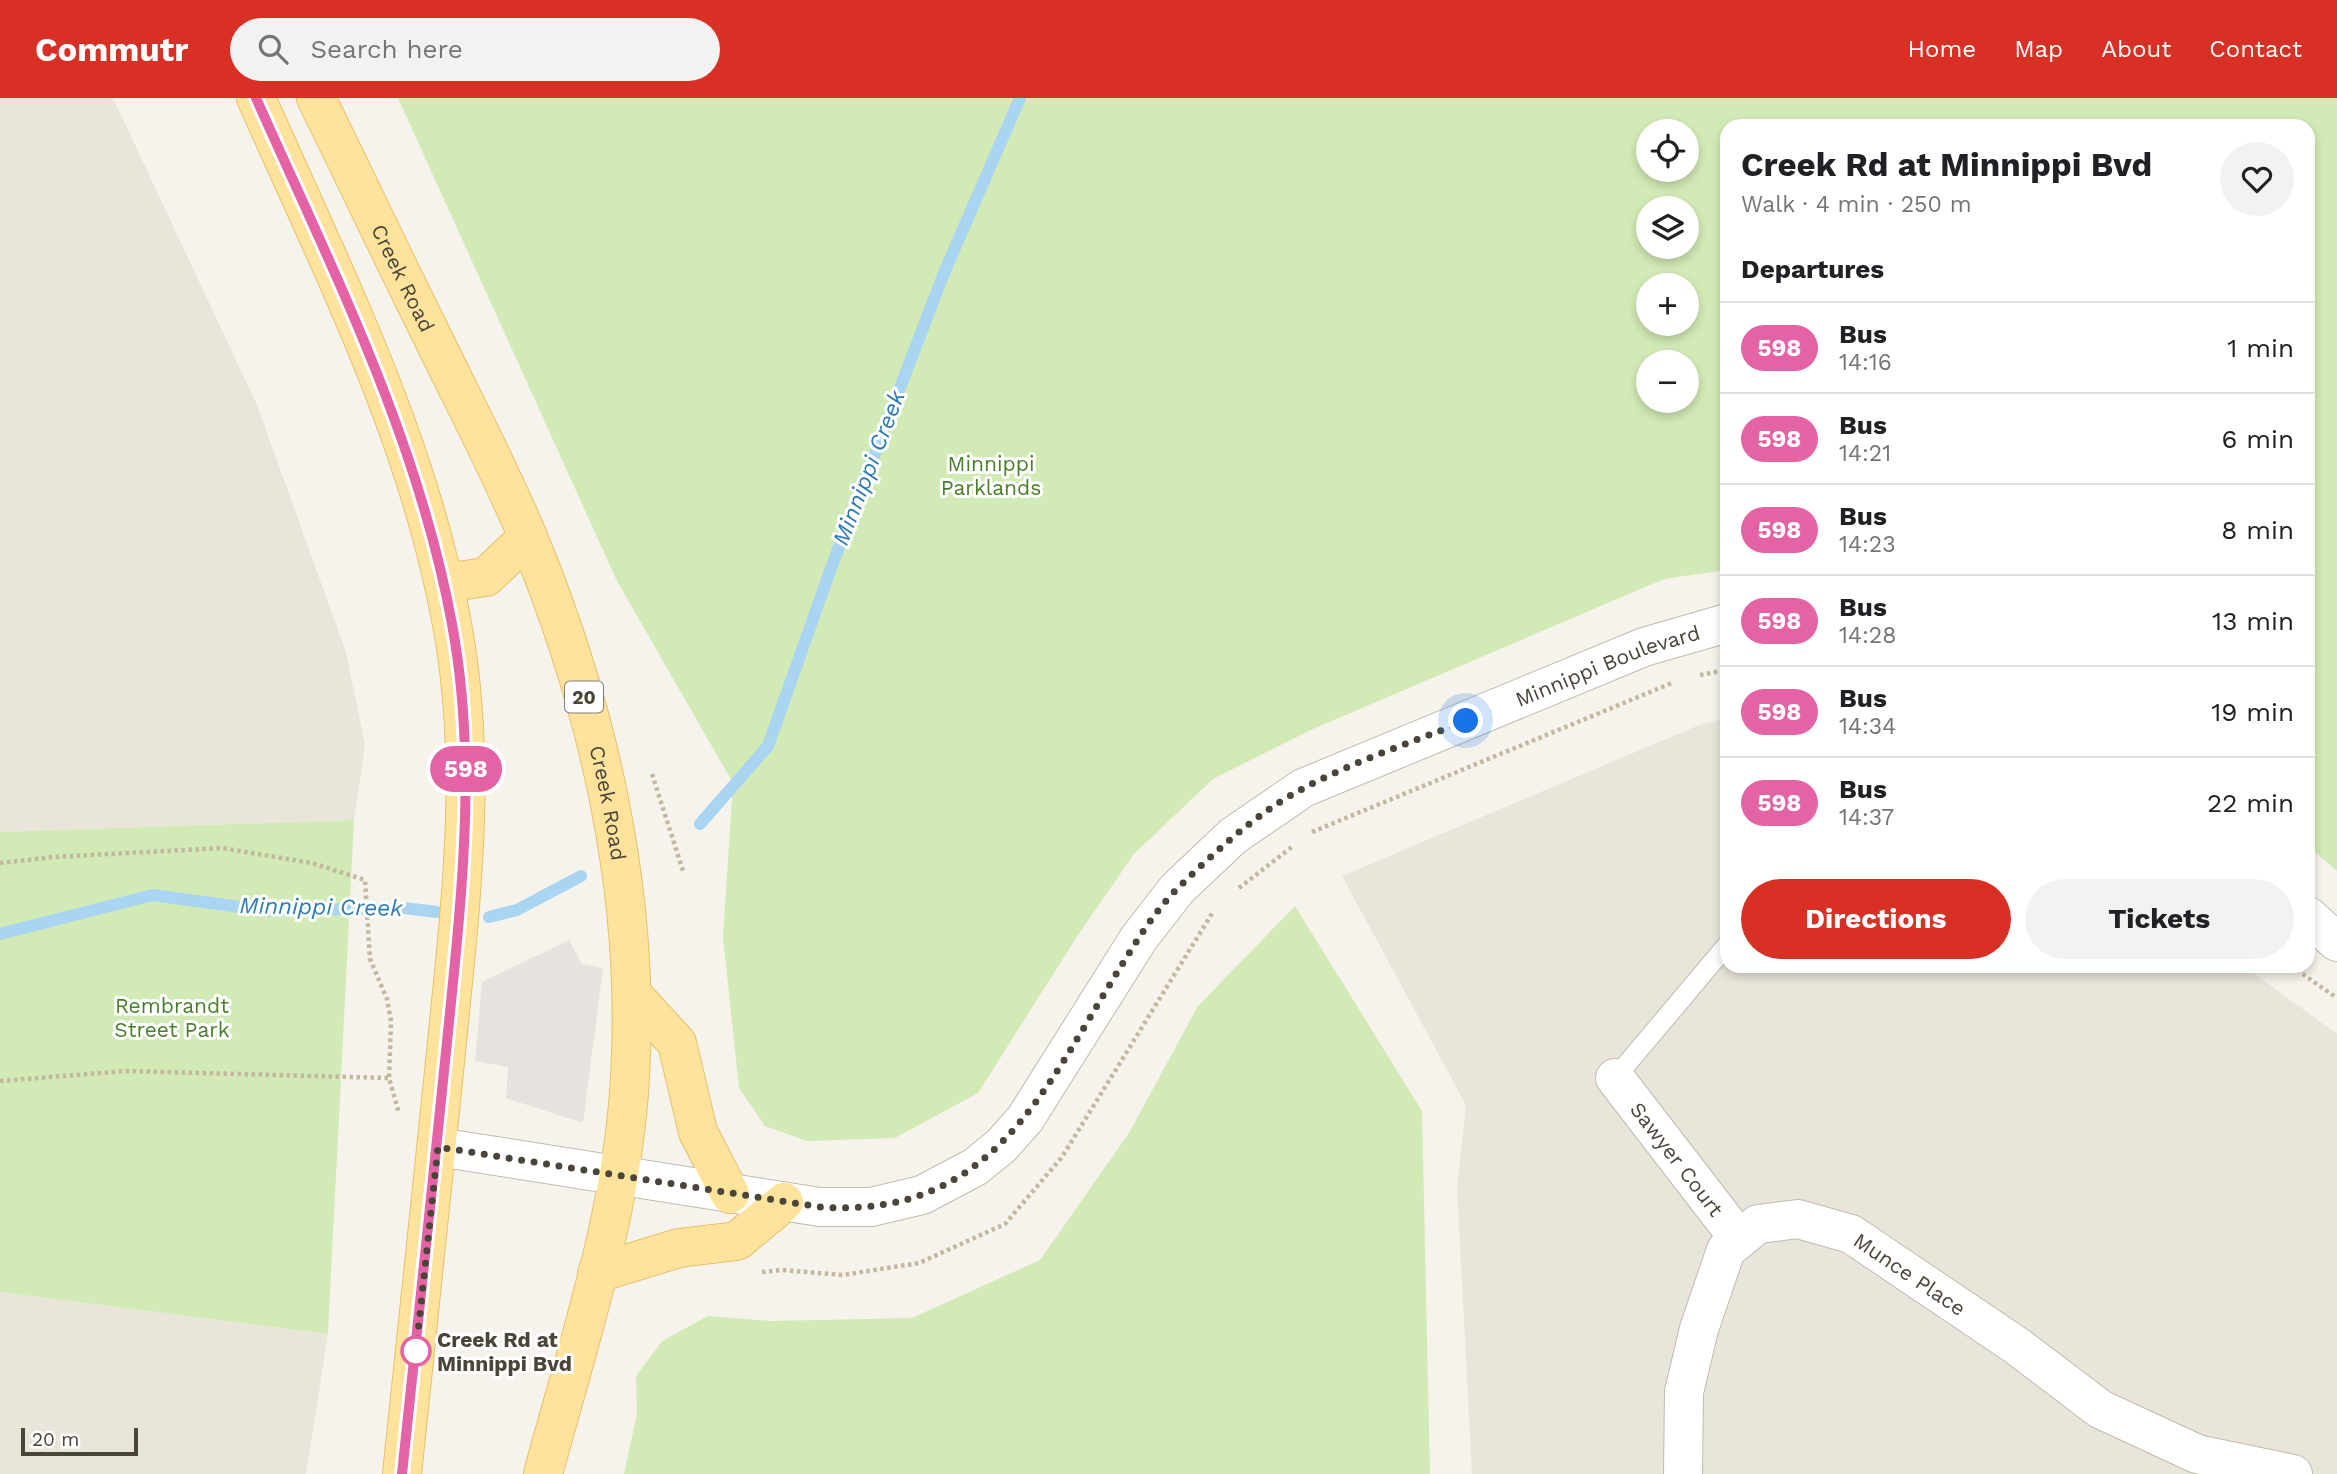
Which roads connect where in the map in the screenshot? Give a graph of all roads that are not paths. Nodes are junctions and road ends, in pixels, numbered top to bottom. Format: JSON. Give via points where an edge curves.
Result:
{"nodes":[{"id":1,"x":256,"y":98,"type":"edge"},
{"id":2,"x":316,"y":98,"type":"edge"},
{"id":3,"x":528,"y":537,"type":"junction"},
{"id":4,"x":444,"y":583,"type":"junction"},
{"id":5,"x":1720,"y":625,"type":"edge"},
{"id":6,"x":2315,"y":922,"type":"edge"},
{"id":7,"x":2337,"y":942,"type":"edge"},
{"id":8,"x":1720,"y":953,"type":"edge"},
{"id":9,"x":632,"y":994,"type":"junction"},
{"id":10,"x":1615,"y":1078,"type":"joint"},
{"id":11,"x":438,"y":1147,"type":"junction"},
{"id":12,"x":617,"y":1175,"type":"junction"},
{"id":13,"x":730,"y":1194,"type":"junction"},
{"id":14,"x":784,"y":1202,"type":"junction"},
{"id":15,"x":1739,"y":1239,"type":"junction"},
{"id":16,"x":597,"y":1273,"type":"junction"},
{"id":17,"x":2269,"y":1471,"type":"edge"},
{"id":18,"x":402,"y":1474,"type":"edge"},
{"id":19,"x":543,"y":1474,"type":"edge"},
{"id":20,"x":1683,"y":1474,"type":"edge"}],
"edges":[{"from":1,"to":4,"type":"main road","via":[[395,414]]},
{"from":2,"to":3,"type":"main road","name":"Creek Road","number":"20"},
{"from":3,"to":4,"type":"main road","via":[[486,577]]},
{"from":3,"to":9,"type":"main road","name":"Creek Road","number":"20","via":[[570,653],[604,778],[621,862]]},
{"from":4,"to":11,"type":"main road","via":[[461,686],[467,801]]},
{"from":5,"to":14,"type":"street","name":"Minnippi Boulevard","via":[[1644,647],[1303,788],[1234,836],[1177,889],[1139,938],[1025,1119],[984,1160],[945,1185],[896,1202],[847,1209]]},
{"from":6,"to":7,"type":"street"},
{"from":8,"to":10,"type":"lane"},
{"from":9,"to":12,"type":"main road","name":"Creek Road","number":"20","via":[[631,1078]]},
{"from":9,"to":13,"type":"main road","via":[[677,1043],[698,1132]]},
{"from":10,"to":15,"type":"street","name":"Sawyer Court"},
{"from":11,"to":12,"type":"street","name":"Minnippi Boulevard"},
{"from":11,"to":18,"type":"main road"},
{"from":12,"to":13,"type":"street","name":"Minnippi Boulevard"},
{"from":12,"to":16,"type":"main road","name":"Creek Road","number":"20"},
{"from":13,"to":14,"type":"street","name":"Minnippi Boulevard"},
{"from":14,"to":16,"type":"main road","via":[[737,1241],[679,1248]]},
{"from":15,"to":17,"type":"street","name":"Munce Place","via":[[1758,1224],[1798,1219],[1851,1234],[2017,1346],[2100,1409],[2197,1454]]},
{"from":15,"to":20,"type":"street","name":"Munce Place","via":[[1726,1250],[1714,1279],[1687,1379]]},
{"from":16,"to":19,"type":"main road","name":"Creek Road","number":"20"}]}
